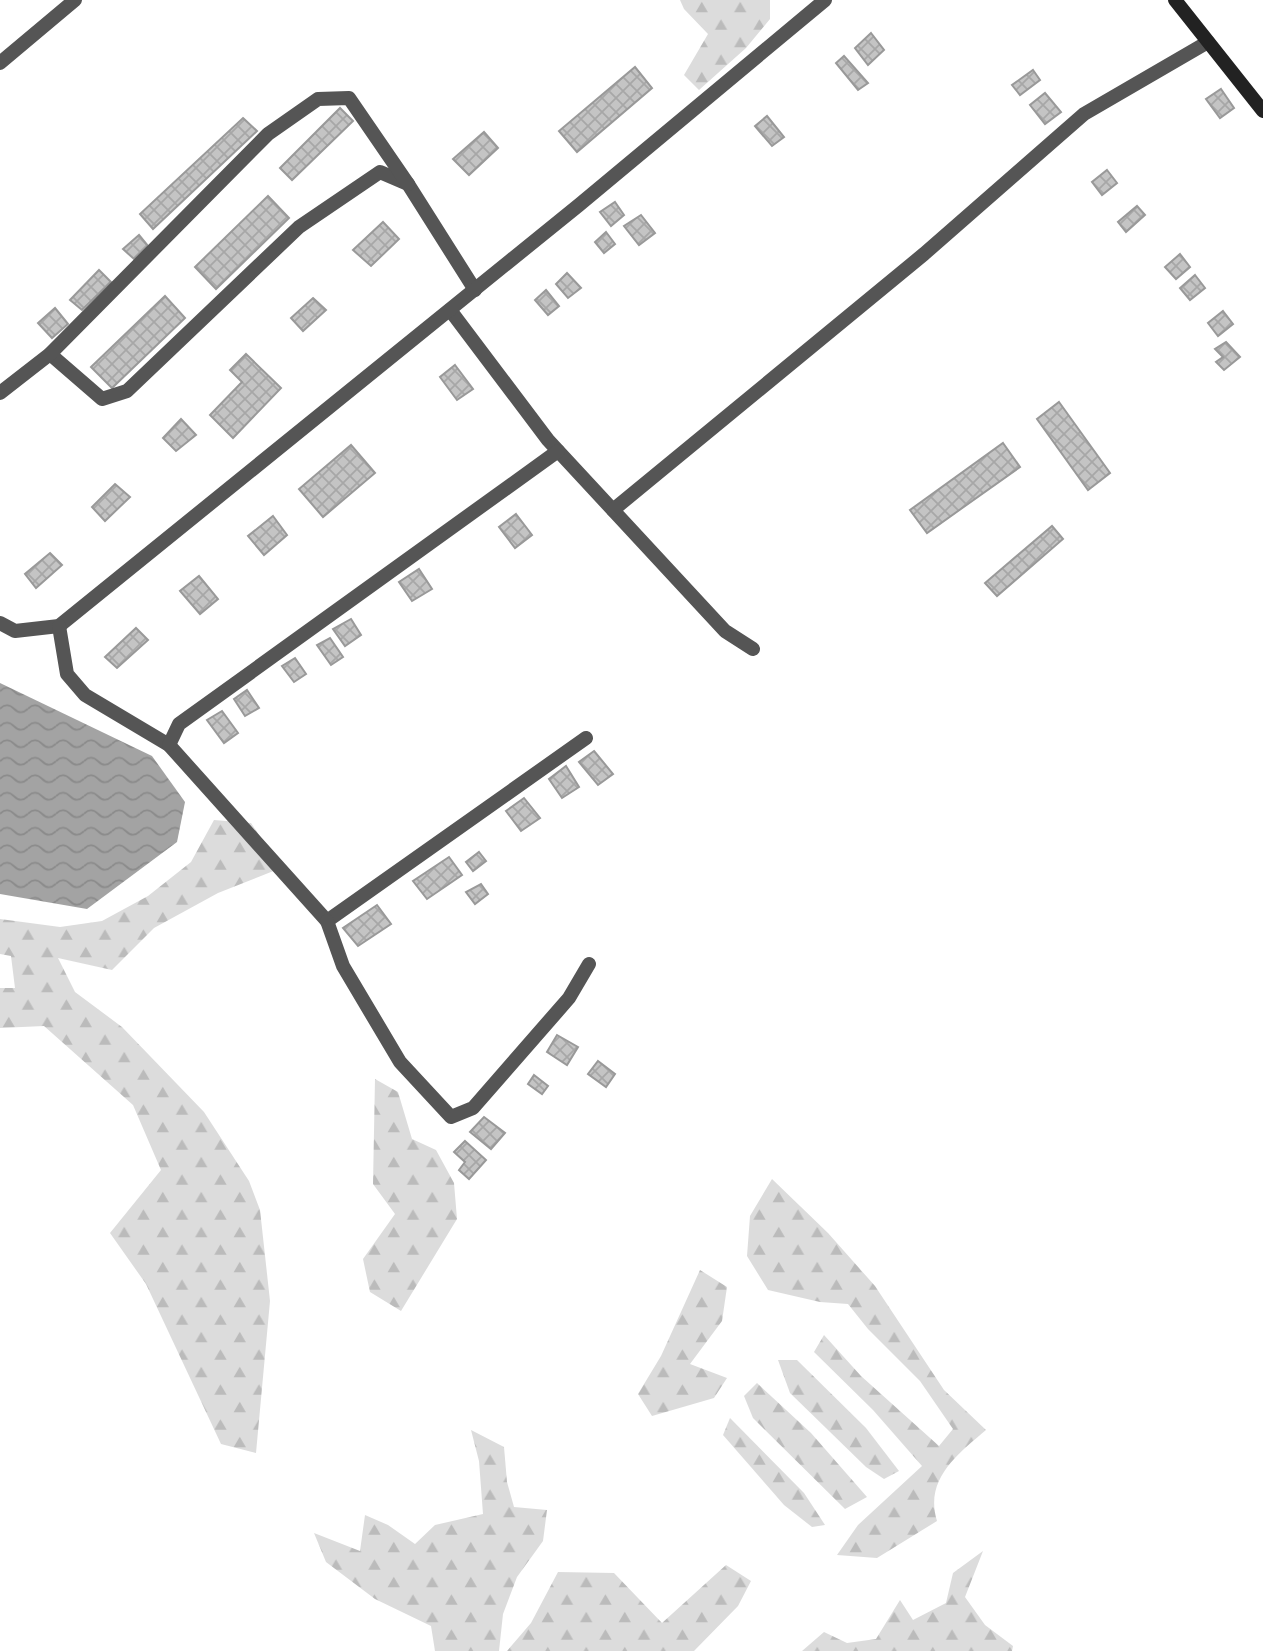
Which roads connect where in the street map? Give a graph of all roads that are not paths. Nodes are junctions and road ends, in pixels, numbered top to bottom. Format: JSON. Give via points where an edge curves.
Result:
{"nodes":[{"id":1,"x":75,"y":0,"type":"edge"},
{"id":2,"x":825,"y":0,"type":"edge"},
{"id":3,"x":1175,"y":0,"type":"edge"},
{"id":4,"x":1208,"y":42,"type":"junction"},
{"id":5,"x":0,"y":63,"type":"edge"},
{"id":6,"x":1263,"y":111,"type":"edge"},
{"id":7,"x":408,"y":184,"type":"junction"},
{"id":8,"x":475,"y":290,"type":"junction"},
{"id":9,"x":450,"y":310,"type":"junction"},
{"id":10,"x":50,"y":354,"type":"junction"},
{"id":11,"x":0,"y":393,"type":"edge"},
{"id":12,"x":558,"y":451,"type":"junction"},
{"id":13,"x":613,"y":510,"type":"junction"},
{"id":14,"x":0,"y":623,"type":"edge"},
{"id":15,"x":59,"y":626,"type":"junction"},
{"id":16,"x":753,"y":649,"type":"dead end"},
{"id":17,"x":586,"y":738,"type":"dead end"},
{"id":18,"x":169,"y":746,"type":"junction"},
{"id":19,"x":327,"y":921,"type":"junction"},
{"id":20,"x":589,"y":964,"type":"dead end"}],
"edges":[{"from":1,"to":5,"type":"street"},
{"from":2,"to":8,"type":"street"},
{"from":3,"to":4,"type":"street"},
{"from":4,"to":6,"type":"street"},
{"from":4,"to":13,"type":"street","via":[[1084,114],[924,254]]},
{"from":7,"to":8,"type":"street"},
{"from":7,"to":10,"type":"street","via":[[380,172],[299,227],[127,391],[102,399]]},
{"from":7,"to":10,"type":"street","via":[[349,98],[318,99],[268,134]]},
{"from":8,"to":9,"type":"street"},
{"from":9,"to":12,"type":"street"},
{"from":9,"to":15,"type":"street"},
{"from":10,"to":11,"type":"street"},
{"from":12,"to":13,"type":"street"},
{"from":12,"to":18,"type":"street","via":[[179,724]]},
{"from":13,"to":16,"type":"street","via":[[725,631]]},
{"from":14,"to":15,"type":"street","via":[[15,631]]},
{"from":15,"to":18,"type":"street","via":[[67,674],[85,695]]},
{"from":17,"to":19,"type":"street"},
{"from":18,"to":19,"type":"street"},
{"from":19,"to":20,"type":"street","via":[[343,966],[400,1062],[451,1117],[473,1108],[569,998]]}]}
